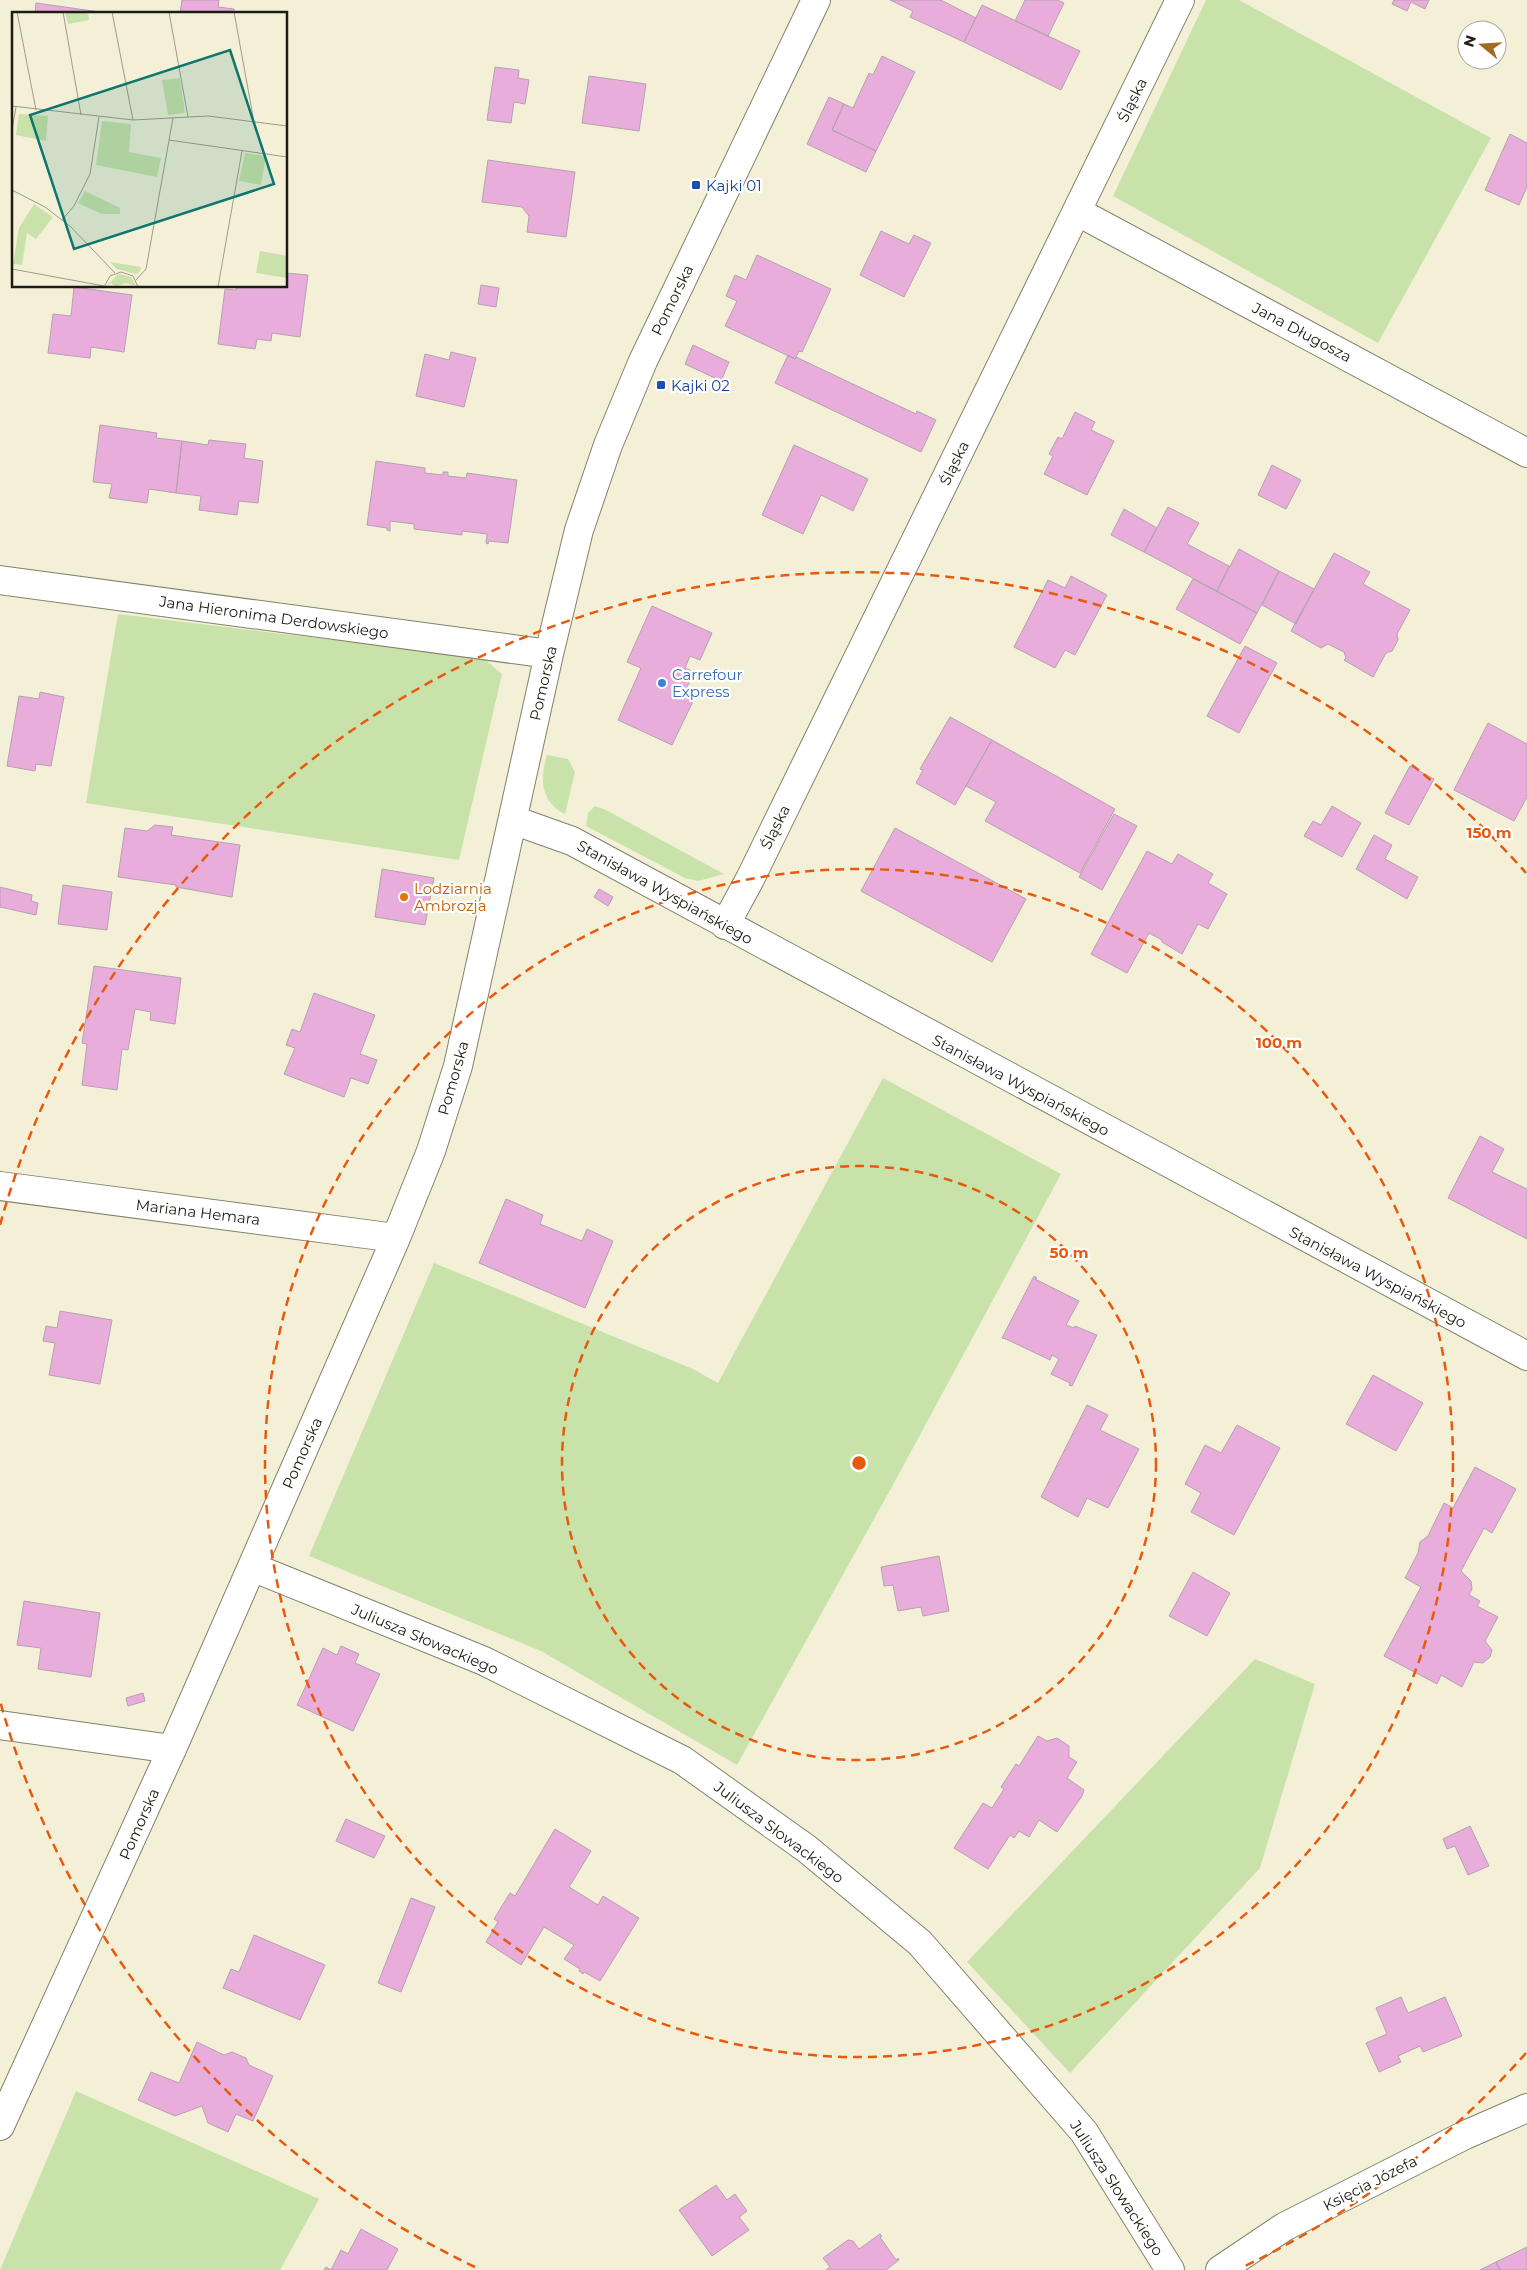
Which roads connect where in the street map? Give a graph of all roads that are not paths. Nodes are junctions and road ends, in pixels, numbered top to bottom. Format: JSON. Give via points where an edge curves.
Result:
{"nodes":[{"id":1,"x":816,"y":0,"type":"edge"},
{"id":2,"x":1180,"y":0,"type":"edge"},
{"id":3,"x":1078,"y":212,"type":"junction"},
{"id":4,"x":1527,"y":452,"type":"edge"},
{"id":5,"x":0,"y":580,"type":"edge"},
{"id":6,"x":549,"y":654,"type":"junction"},
{"id":7,"x":513,"y":820,"type":"junction"},
{"id":8,"x":725,"y":925,"type":"junction"},
{"id":9,"x":0,"y":1186,"type":"edge"},
{"id":10,"x":396,"y":1238,"type":"junction"},
{"id":11,"x":1527,"y":1356,"type":"edge"},
{"id":12,"x":252,"y":1567,"type":"junction"},
{"id":13,"x":0,"y":1725,"type":"edge"},
{"id":14,"x":172,"y":1749,"type":"junction"},
{"id":15,"x":1527,"y":2108,"type":"edge"},
{"id":16,"x":0,"y":2126,"type":"edge"},
{"id":17,"x":1170,"y":2270,"type":"edge"},
{"id":18,"x":1220,"y":2270,"type":"edge"}],
"edges":[{"from":1,"to":6,"type":"street","name":"Pomorska","via":[[624,403],[579,530]]},
{"from":2,"to":3,"type":"street","name":"Śląska"},
{"from":3,"to":4,"type":"street","name":"Jana Długosza"},
{"from":3,"to":8,"type":"street","name":"Śląska"},
{"from":5,"to":6,"type":"street","name":"Jana Hieronima Derdowskiego"},
{"from":6,"to":7,"type":"street","name":"Pomorska"},
{"from":7,"to":8,"type":"street","name":"Stanisława Wyspiańskiego","via":[[572,841]]},
{"from":7,"to":10,"type":"street","name":"Pomorska","via":[[458,1066]]},
{"from":8,"to":11,"type":"street","name":"Stanisława Wyspiańskiego"},
{"from":9,"to":10,"type":"street","name":"Mariana Hemara"},
{"from":10,"to":12,"type":"street","name":"Pomorska"},
{"from":12,"to":14,"type":"street","name":"Pomorska"},
{"from":12,"to":17,"type":"street","name":"Juliusza Słowackiego","via":[[484,1661],[682,1760],[807,1849],[920,1943],[1084,2132]]},
{"from":13,"to":14,"type":"street"},
{"from":14,"to":16,"type":"street","name":"Pomorska"},
{"from":15,"to":18,"type":"street","name":"Księcia Józefa","via":[[1465,2135],[1284,2228]]}]}
